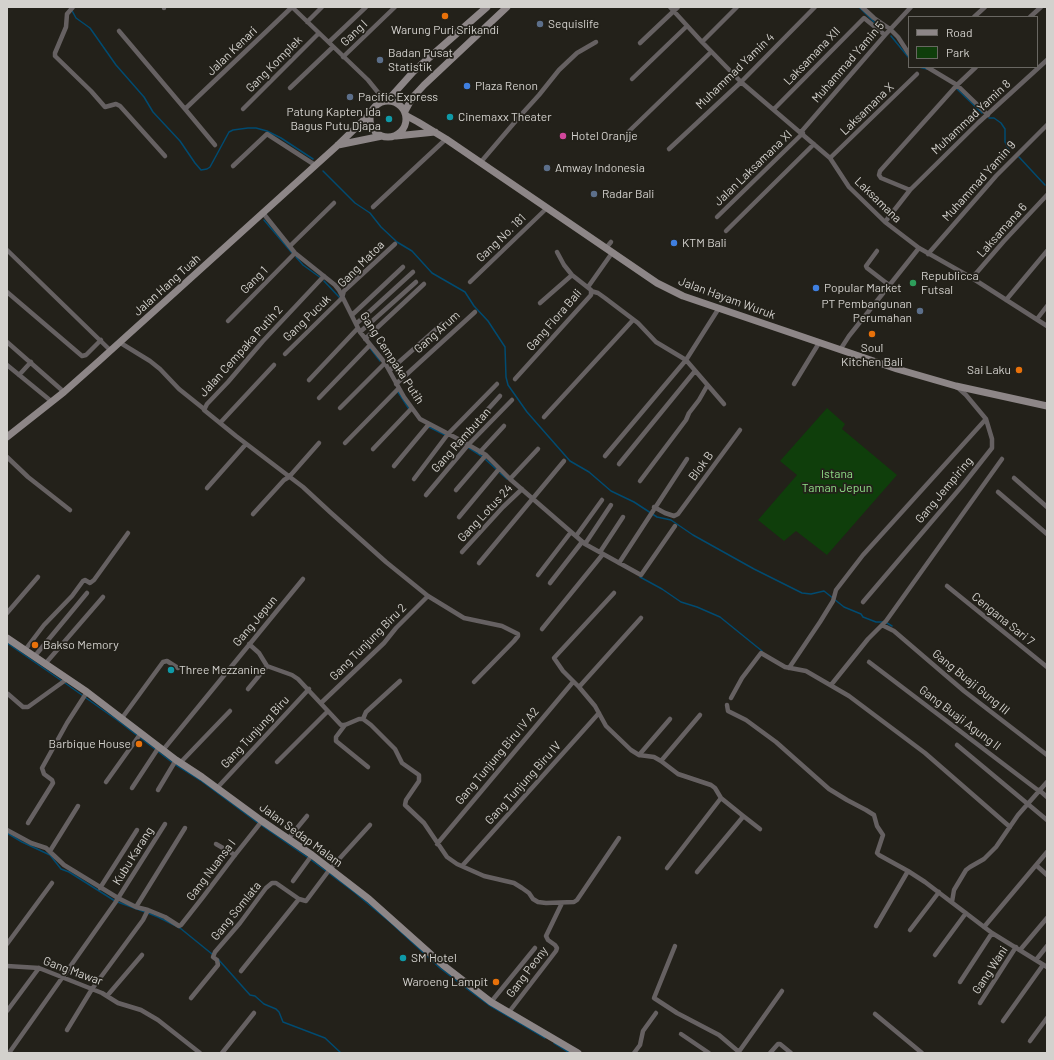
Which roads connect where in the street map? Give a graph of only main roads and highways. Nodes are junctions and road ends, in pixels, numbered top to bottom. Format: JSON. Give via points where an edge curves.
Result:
{"nodes":[{"id":1,"x":487,"y":7,"type":"edge"},
{"id":2,"x":507,"y":7,"type":"edge"},
{"id":3,"x":384,"y":101,"type":"junction"},
{"id":4,"x":371,"y":113,"type":"junction"},
{"id":5,"x":406,"y":114,"type":"junction"},
{"id":6,"x":436,"y":132,"type":"junction"},
{"id":7,"x":382,"y":136,"type":"junction"},
{"id":8,"x":394,"y":136,"type":"junction"},
{"id":9,"x":338,"y":145,"type":"junction"},
{"id":10,"x":1047,"y":406,"type":"edge"},
{"id":11,"x":7,"y":437,"type":"edge"},
{"id":12,"x":7,"y":638,"type":"edge"},
{"id":13,"x":578,"y":1053,"type":"edge"}],
"edges":[{"from":1,"to":3,"type":"main road"},
{"from":2,"to":5,"type":"main road","via":[[424,85],[412,98]]},
{"from":3,"to":4,"type":"main road"},
{"from":3,"to":5,"type":"main road","via":[[400,104]]},
{"from":4,"to":7,"type":"main road","via":[[373,129]]},
{"from":4,"to":9,"type":"main road","name":"Jalan Hang Tuah"},
{"from":5,"to":6,"type":"main road","name":"Jalan Hayam Wuruk"},
{"from":5,"to":8,"type":"main road","via":[[405,126]]},
{"from":6,"to":8,"type":"main road"},
{"from":6,"to":10,"type":"main road","name":"Jalan Hayam Wuruk","via":[[610,248],[661,286],[683,296],[897,369],[956,386]]},
{"from":7,"to":8,"type":"main road"},
{"from":7,"to":9,"type":"main road","name":"Jalan Hang Tuah"},
{"from":9,"to":11,"type":"main road","name":"Jalan Hang Tuah","via":[[64,392]]},
{"from":12,"to":13,"type":"main road","name":"Jalan Sedap Malam","via":[[85,695],[122,718],[159,750],[217,788],[260,823],[288,839],[328,872],[369,899],[443,965],[491,1002]]}]}
